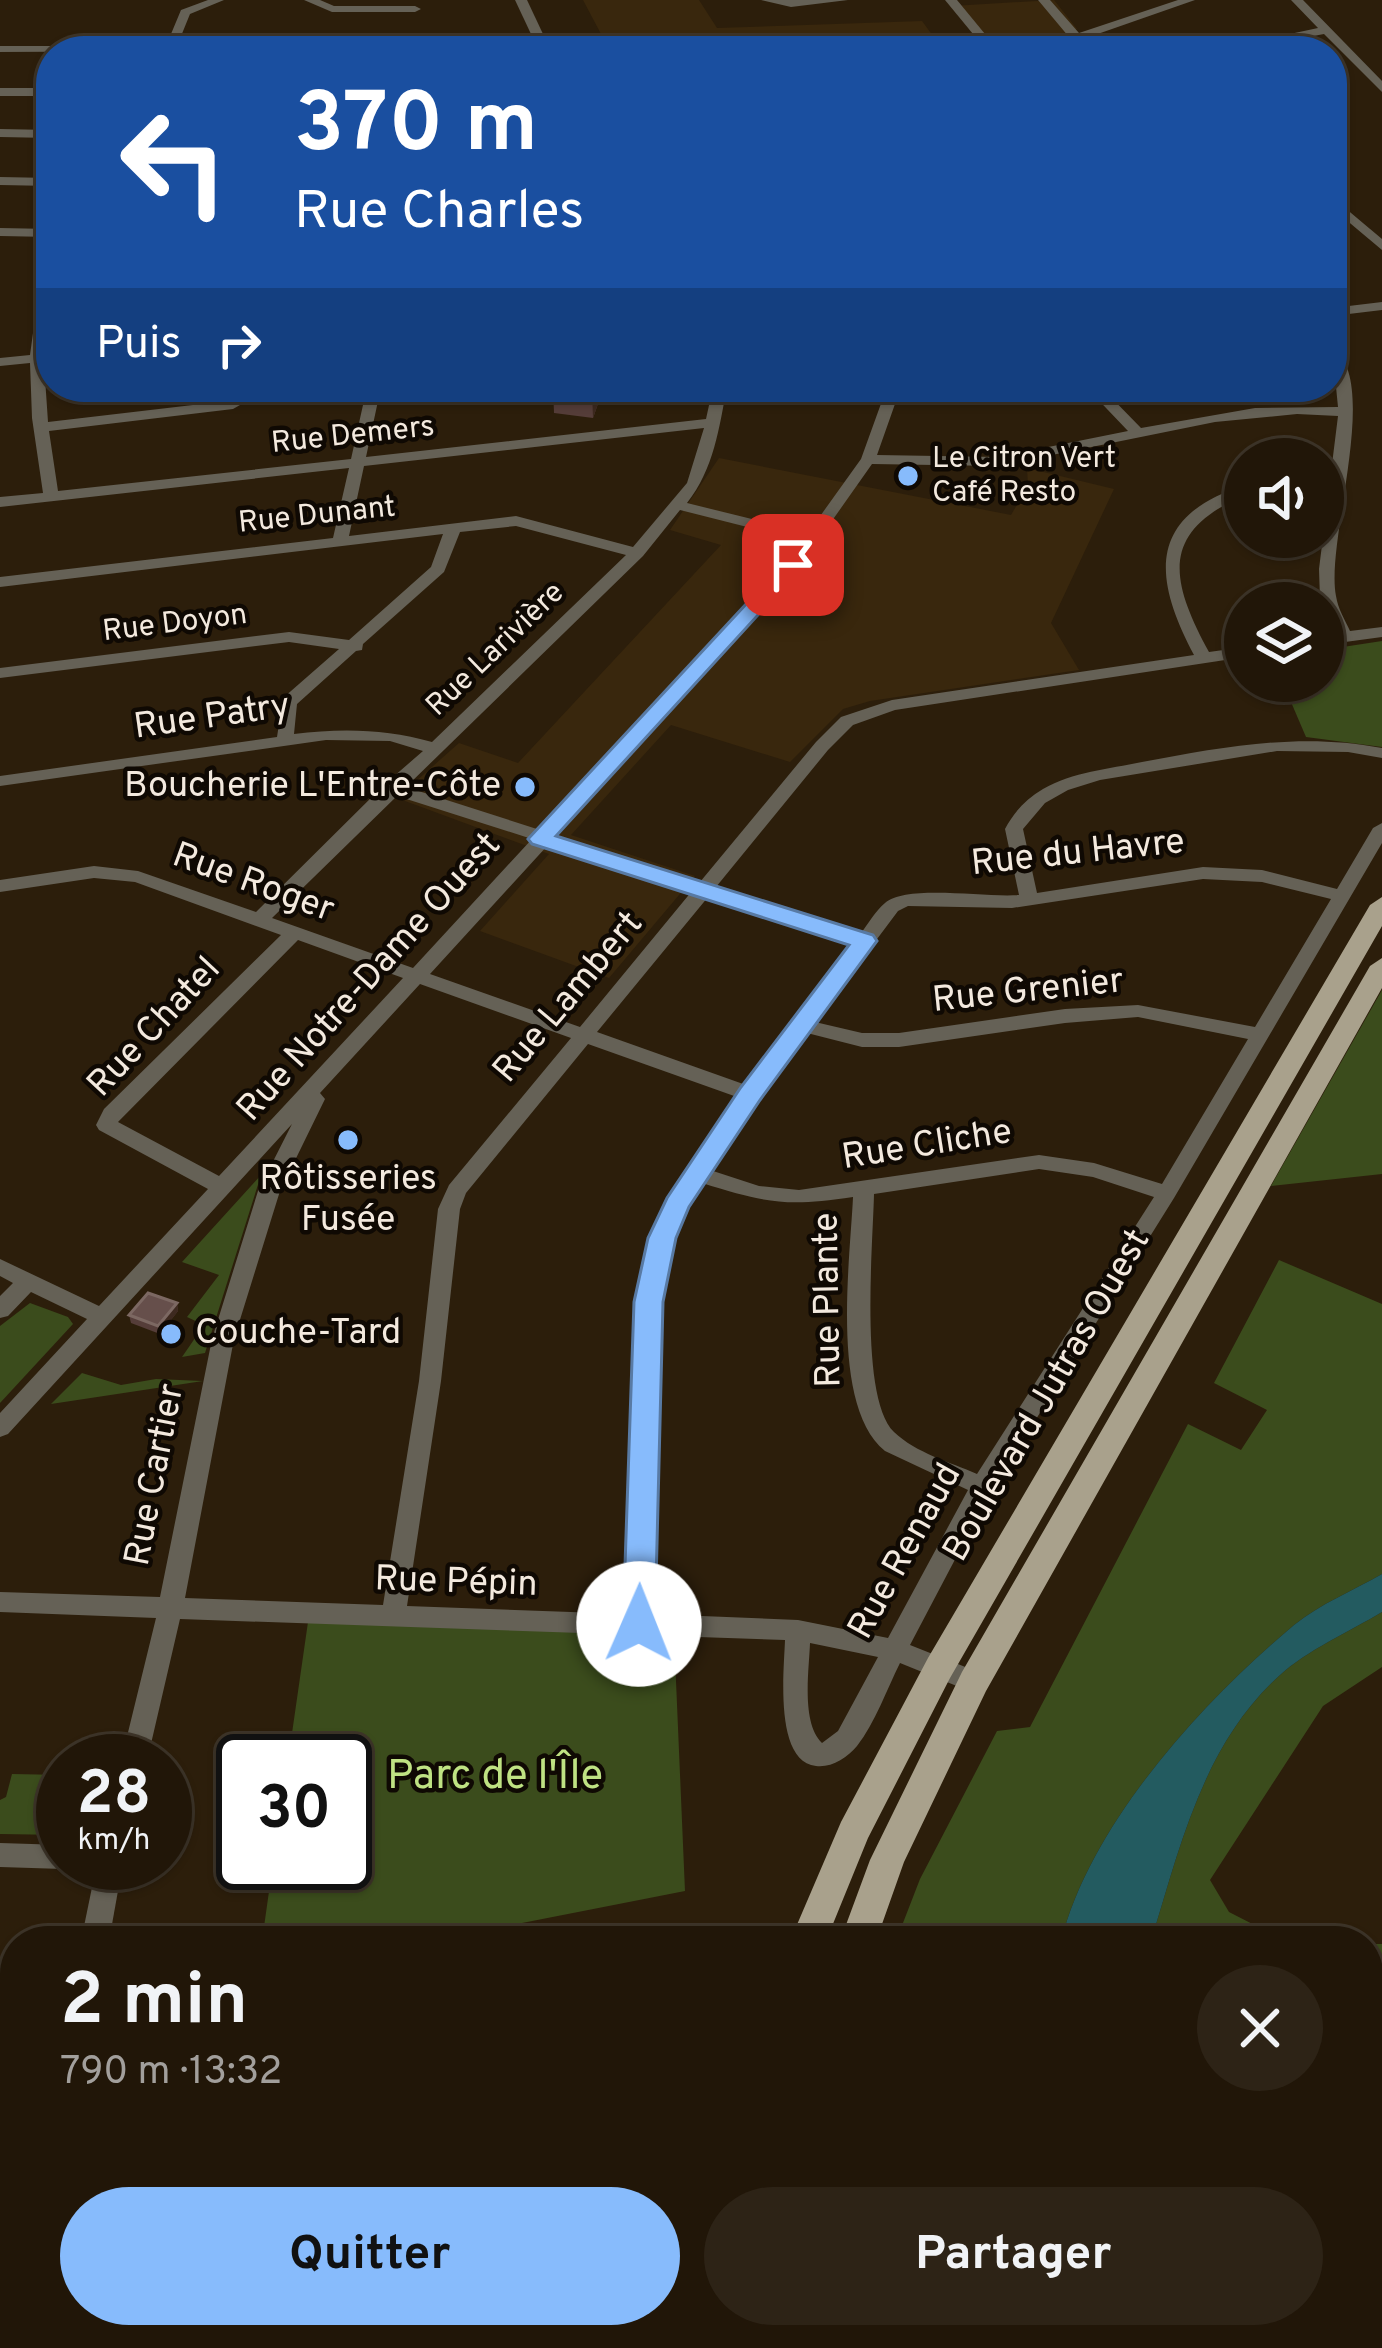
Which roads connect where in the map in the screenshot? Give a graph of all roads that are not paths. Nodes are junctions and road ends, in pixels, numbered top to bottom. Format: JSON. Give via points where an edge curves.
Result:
{"nodes":[{"id":1,"x":218,"y":0,"type":"edge"},
{"id":2,"x":310,"y":0,"type":"edge"},
{"id":3,"x":521,"y":0,"type":"edge"},
{"id":4,"x":767,"y":0,"type":"edge"},
{"id":5,"x":842,"y":0,"type":"edge"},
{"id":6,"x":951,"y":0,"type":"edge"},
{"id":7,"x":1044,"y":0,"type":"edge"},
{"id":8,"x":1132,"y":0,"type":"edge"},
{"id":9,"x":1189,"y":0,"type":"edge"},
{"id":10,"x":1297,"y":0,"type":"edge"},
{"id":11,"x":413,"y":4,"type":"edge"},
{"id":12,"x":1144,"y":14,"type":"junction"},
{"id":13,"x":1327,"y":30,"type":"junction"},
{"id":14,"x":172,"y":36,"type":"edge"},
{"id":15,"x":425,"y":36,"type":"edge"},
{"id":16,"x":538,"y":36,"type":"edge"},
{"id":17,"x":981,"y":36,"type":"edge"},
{"id":18,"x":1066,"y":36,"type":"edge"},
{"id":19,"x":1088,"y":36,"type":"edge"},
{"id":20,"x":1295,"y":36,"type":"edge"},
{"id":21,"x":1333,"y":36,"type":"edge"},
{"id":22,"x":0,"y":49,"type":"edge"},
{"id":23,"x":36,"y":49,"type":"edge"},
{"id":24,"x":1347,"y":51,"type":"edge"},
{"id":25,"x":1382,"y":88,"type":"edge"},
{"id":26,"x":0,"y":92,"type":"edge"},
{"id":27,"x":36,"y":92,"type":"edge"},
{"id":28,"x":0,"y":133,"type":"edge"},
{"id":29,"x":36,"y":134,"type":"edge"},
{"id":30,"x":0,"y":182,"type":"edge"},
{"id":31,"x":36,"y":182,"type":"edge"},
{"id":32,"x":1347,"y":214,"type":"edge"},
{"id":33,"x":0,"y":232,"type":"edge"},
{"id":34,"x":36,"y":233,"type":"edge"},
{"id":35,"x":1382,"y":246,"type":"edge"},
{"id":36,"x":1382,"y":306,"type":"edge"},
{"id":37,"x":1347,"y":310,"type":"edge"},
{"id":38,"x":36,"y":358,"type":"edge"},
{"id":39,"x":0,"y":362,"type":"edge"},
{"id":40,"x":41,"y":402,"type":"edge"},
{"id":41,"x":233,"y":402,"type":"edge"},
{"id":42,"x":371,"y":402,"type":"edge"},
{"id":43,"x":717,"y":402,"type":"edge"},
{"id":44,"x":889,"y":402,"type":"edge"},
{"id":45,"x":1108,"y":402,"type":"edge"},
{"id":46,"x":1342,"y":402,"type":"edge"},
{"id":47,"x":1342,"y":412,"type":"junction"},
{"id":48,"x":713,"y":423,"type":"junction"},
{"id":49,"x":41,"y":427,"type":"junction"},
{"id":50,"x":1137,"y":432,"type":"junction"},
{"id":51,"x":1338,"y":438,"type":"edge"},
{"id":52,"x":868,"y":459,"type":"junction"},
{"id":53,"x":357,"y":462,"type":"junction"},
{"id":54,"x":51,"y":497,"type":"junction"},
{"id":55,"x":1224,"y":499,"type":"edge"},
{"id":56,"x":0,"y":502,"type":"edge"},
{"id":57,"x":678,"y":505,"type":"junction"},
{"id":58,"x":454,"y":529,"type":"junction"},
{"id":59,"x":813,"y":539,"type":"junction"},
{"id":60,"x":340,"y":540,"type":"junction"},
{"id":61,"x":637,"y":553,"type":"junction"},
{"id":62,"x":1328,"y":558,"type":"edge"},
{"id":63,"x":0,"y":582,"type":"edge"},
{"id":64,"x":1382,"y":632,"type":"edge"},
{"id":65,"x":1345,"y":637,"type":"joint"},
{"id":66,"x":356,"y":646,"type":"junction"},
{"id":67,"x":1224,"y":655,"type":"edge"},
{"id":68,"x":1204,"y":658,"type":"junction"},
{"id":69,"x":0,"y":673,"type":"edge"},
{"id":70,"x":285,"y":742,"type":"junction"},
{"id":71,"x":432,"y":748,"type":"junction"},
{"id":72,"x":1382,"y":753,"type":"edge"},
{"id":73,"x":0,"y":782,"type":"edge"},
{"id":74,"x":392,"y":788,"type":"junction"},
{"id":75,"x":1382,"y":828,"type":"edge"},
{"id":76,"x":540,"y":839,"type":"junction"},
{"id":77,"x":0,"y":886,"type":"edge"},
{"id":78,"x":701,"y":891,"type":"junction"},
{"id":79,"x":1342,"y":896,"type":"junction"},
{"id":80,"x":1029,"y":899,"type":"junction"},
{"id":81,"x":1382,"y":905,"type":"edge"},
{"id":82,"x":258,"y":921,"type":"junction"},
{"id":83,"x":292,"y":934,"type":"junction"},
{"id":84,"x":865,"y":941,"type":"junction"},
{"id":85,"x":1382,"y":966,"type":"edge"},
{"id":86,"x":418,"y":976,"type":"junction"},
{"id":87,"x":802,"y":1025,"type":"junction"},
{"id":88,"x":583,"y":1035,"type":"junction"},
{"id":89,"x":1260,"y":1035,"type":"junction"},
{"id":90,"x":325,"y":1077,"type":"junction"},
{"id":91,"x":750,"y":1094,"type":"junction"},
{"id":92,"x":697,"y":1174,"type":"junction"},
{"id":93,"x":224,"y":1188,"type":"junction"},
{"id":94,"x":864,"y":1191,"type":"junction"},
{"id":95,"x":1168,"y":1193,"type":"junction"},
{"id":96,"x":0,"y":1267,"type":"edge"},
{"id":97,"x":28,"y":1281,"type":"junction"},
{"id":98,"x":0,"y":1310,"type":"edge"},
{"id":99,"x":103,"y":1317,"type":"junction"},
{"id":100,"x":0,"y":1428,"type":"edge"},
{"id":101,"x":982,"y":1486,"type":"junction"},
{"id":102,"x":0,"y":1602,"type":"edge"},
{"id":103,"x":170,"y":1610,"type":"junction"},
{"id":104,"x":392,"y":1617,"type":"junction"},
{"id":105,"x":639,"y":1624,"type":"junction"},
{"id":106,"x":798,"y":1630,"type":"junction"},
{"id":107,"x":893,"y":1649,"type":"junction"},
{"id":108,"x":939,"y":1668,"type":"junction"},
{"id":109,"x":974,"y":1682,"type":"junction"},
{"id":110,"x":140,"y":1734,"type":"edge"},
{"id":111,"x":0,"y":1855,"type":"edge"},
{"id":112,"x":36,"y":1857,"type":"edge"},
{"id":113,"x":105,"y":1890,"type":"edge"},
{"id":114,"x":98,"y":1926,"type":"edge"},
{"id":115,"x":814,"y":1926,"type":"edge"},
{"id":116,"x":863,"y":1926,"type":"edge"}],
"edges":[{"from":1,"to":14,"type":"street","via":[[185,12]]},
{"from":2,"to":11,"type":"street","via":[[332,9]]},
{"from":3,"to":16,"type":"street"},
{"from":4,"to":5,"type":"street"},
{"from":6,"to":17,"type":"street"},
{"from":7,"to":18,"type":"street"},
{"from":8,"to":12,"type":"street"},
{"from":9,"to":12,"type":"street"},
{"from":10,"to":13,"type":"street"},
{"from":11,"to":15,"type":"street"},
{"from":12,"to":19,"type":"street"},
{"from":13,"to":20,"type":"street"},
{"from":13,"to":21,"type":"street"},
{"from":22,"to":23,"type":"street"},
{"from":24,"to":25,"type":"street"},
{"from":26,"to":27,"type":"street"},
{"from":28,"to":29,"type":"street"},
{"from":30,"to":31,"type":"street"},
{"from":32,"to":35,"type":"street"},
{"from":33,"to":34,"type":"street"},
{"from":36,"to":37,"type":"street"},
{"from":38,"to":39,"type":"street"},
{"from":40,"to":49,"type":"street"},
{"from":41,"to":49,"type":"street"},
{"from":42,"to":53,"type":"street"},
{"from":43,"to":48,"type":"street","name":"Rue Larivière"},
{"from":44,"to":52,"type":"street","name":"Rue Notre-Dame Ouest"},
{"from":45,"to":50,"type":"street"},
{"from":46,"to":47,"type":"street"},
{"from":47,"to":50,"type":"street","via":[[1254,409]]},
{"from":47,"to":51,"type":"street"},
{"from":48,"to":53,"type":"street","name":"Rue Demers"},
{"from":48,"to":57,"type":"street","name":"Rue Larivière","via":[[702,467]]},
{"from":49,"to":54,"type":"street"},
{"from":50,"to":52,"type":"street","via":[[1010,460]]},
{"from":52,"to":59,"type":"street","name":"Rue Notre-Dame Ouest"},
{"from":53,"to":54,"type":"street","name":"Rue Demers"},
{"from":53,"to":60,"type":"street"},
{"from":54,"to":56,"type":"street","name":"Rue Demers"},
{"from":55,"to":68,"type":"street","via":[[1194,513],[1176,542],[1173,593]]},
{"from":57,"to":59,"type":"street"},
{"from":57,"to":61,"type":"street","name":"Rue Larivière"},
{"from":58,"to":60,"type":"street","name":"Rue Dunant"},
{"from":58,"to":61,"type":"street","name":"Rue Dunant","via":[[530,522]]},
{"from":58,"to":66,"type":"street","via":[[438,569]]},
{"from":59,"to":76,"type":"street","name":"Rue Notre-Dame Ouest"},
{"from":60,"to":63,"type":"street","name":"Rue Dunant"},
{"from":61,"to":71,"type":"street","name":"Rue Larivière"},
{"from":62,"to":65,"type":"street","via":[[1327,595]]},
{"from":64,"to":65,"type":"street"},
{"from":66,"to":69,"type":"street","name":"Rue Doyon","via":[[289,637]]},
{"from":66,"to":70,"type":"street","via":[[290,702]]},
{"from":67,"to":68,"type":"street","name":"Rue Lambert"},
{"from":68,"to":78,"type":"street","name":"Rue Lambert","via":[[856,716],[821,746]]},
{"from":70,"to":71,"type":"street","name":"Rue Patry","via":[[356,734]]},
{"from":70,"to":73,"type":"street","name":"Rue Patry"},
{"from":71,"to":74,"type":"street","name":"Rue Larivière"},
{"from":72,"to":80,"type":"street","via":[[1295,745],[1069,784],[1031,804],[1014,830]]},
{"from":74,"to":76,"type":"street"},
{"from":74,"to":82,"type":"street","name":"Rue Larivière"},
{"from":75,"to":79,"type":"street","name":"Rue Renaud"},
{"from":76,"to":78,"type":"street"},
{"from":76,"to":86,"type":"street","name":"Rue Notre-Dame Ouest"},
{"from":77,"to":82,"type":"street","name":"Rue Roger","via":[[118,872]]},
{"from":78,"to":84,"type":"street"},
{"from":78,"to":88,"type":"street","name":"Rue Lambert"},
{"from":79,"to":80,"type":"street","name":"Rue du Havre","via":[[1217,873]]},
{"from":79,"to":89,"type":"street","name":"Rue Renaud"},
{"from":80,"to":84,"type":"street","name":"Rue du Havre","via":[[901,900]]},
{"from":81,"to":108,"type":"main road","name":"Boulevard Jutras Ouest"},
{"from":82,"to":83,"type":"street","name":"Rue Roger"},
{"from":83,"to":86,"type":"street","name":"Rue Roger"},
{"from":83,"to":93,"type":"street","name":"Rue Chatel","via":[[106,1125]]},
{"from":84,"to":87,"type":"street","name":"Rue du Havre"},
{"from":85,"to":109,"type":"main road"},
{"from":86,"to":88,"type":"street","name":"Rue Roger"},
{"from":86,"to":90,"type":"street","name":"Rue Notre-Dame Ouest"},
{"from":87,"to":89,"type":"street","name":"Rue Grenier","via":[[898,1040],[1138,1011]]},
{"from":87,"to":91,"type":"street","name":"Rue du Havre"},
{"from":88,"to":91,"type":"street","name":"Rue Roger"},
{"from":88,"to":104,"type":"street","name":"Rue Lambert","via":[[476,1160],[449,1209]]},
{"from":89,"to":95,"type":"street","name":"Rue Renaud"},
{"from":90,"to":93,"type":"street","name":"Rue Notre-Dame Ouest"},
{"from":90,"to":103,"type":"street","name":"Rue Cartier","via":[[244,1262]]},
{"from":91,"to":92,"type":"street","name":"Rue du Havre"},
{"from":92,"to":94,"type":"street","name":"Rue Cliche","via":[[777,1197]]},
{"from":92,"to":105,"type":"street","name":"Rue du Havre","via":[[662,1238],[649,1302]]},
{"from":93,"to":99,"type":"street","name":"Rue Notre-Dame Ouest"},
{"from":94,"to":95,"type":"street","name":"Rue Cliche","via":[[1039,1162]]},
{"from":94,"to":101,"type":"street","name":"Rue Plante","via":[[867,1410],[897,1446]]},
{"from":95,"to":101,"type":"street","name":"Rue Renaud"},
{"from":96,"to":97,"type":"street"},
{"from":97,"to":98,"type":"street"},
{"from":97,"to":99,"type":"street"},
{"from":99,"to":100,"type":"street","name":"Rue Notre-Dame Ouest"},
{"from":101,"to":107,"type":"street","name":"Rue Renaud"},
{"from":102,"to":103,"type":"street","name":"Rue Pépin"},
{"from":103,"to":104,"type":"street","name":"Rue Pépin"},
{"from":103,"to":110,"type":"street","name":"Rue Cartier"},
{"from":104,"to":105,"type":"street","name":"Rue Pépin"},
{"from":105,"to":106,"type":"street","name":"Rue Pépin"},
{"from":106,"to":107,"type":"street","name":"Rue Pépin"},
{"from":106,"to":107,"type":"street","name":"Rue Renaud","via":[[796,1732],[823,1755],[847,1739]]},
{"from":107,"to":108,"type":"street","name":"Rue Pépin"},
{"from":108,"to":109,"type":"street","name":"Rue Pépin"},
{"from":108,"to":115,"type":"main road","name":"Boulevard Jutras Ouest"},
{"from":109,"to":116,"type":"main road","via":[[886,1860]]},
{"from":111,"to":112,"type":"street"},
{"from":113,"to":114,"type":"street"}]}
